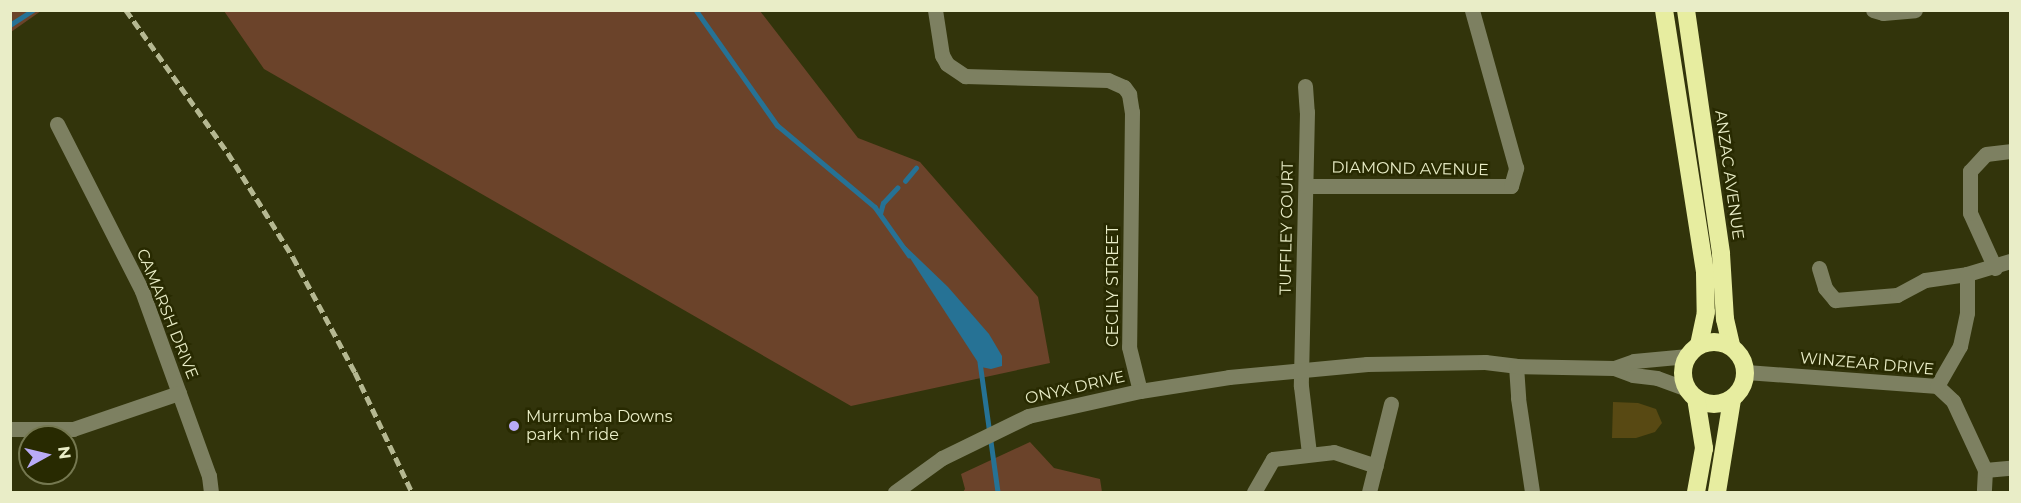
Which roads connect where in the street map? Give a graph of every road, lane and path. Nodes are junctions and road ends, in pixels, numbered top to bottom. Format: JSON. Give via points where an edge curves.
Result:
{"nodes":[{"id":1,"x":935,"y":10,"type":"edge"},
{"id":2,"x":1472,"y":10,"type":"edge"},
{"id":3,"x":1664,"y":10,"type":"edge"},
{"id":4,"x":1686,"y":10,"type":"edge"},
{"id":5,"x":1873,"y":10,"type":"edge"},
{"id":6,"x":1915,"y":10,"type":"edge"},
{"id":7,"x":1305,"y":86,"type":"dead end"},
{"id":8,"x":57,"y":124,"type":"dead end"},
{"id":9,"x":2010,"y":151,"type":"edge"},
{"id":10,"x":1306,"y":186,"type":"junction"},
{"id":11,"x":2010,"y":261,"type":"edge"},
{"id":12,"x":1819,"y":268,"type":"dead end"},
{"id":13,"x":1995,"y":268,"type":"junction"},
{"id":14,"x":1967,"y":274,"type":"junction"},
{"id":15,"x":1731,"y":346,"type":"junction"},
{"id":16,"x":1694,"y":350,"type":"junction"},
{"id":17,"x":1516,"y":366,"type":"junction"},
{"id":18,"x":1614,"y":368,"type":"junction"},
{"id":19,"x":1303,"y":370,"type":"junction"},
{"id":20,"x":1746,"y":372,"type":"junction"},
{"id":21,"x":1937,"y":387,"type":"junction"},
{"id":22,"x":1140,"y":391,"type":"junction"},
{"id":23,"x":179,"y":393,"type":"junction"},
{"id":24,"x":1691,"y":394,"type":"junction"},
{"id":25,"x":1732,"y":399,"type":"junction"},
{"id":26,"x":1391,"y":404,"type":"dead end"},
{"id":27,"x":10,"y":429,"type":"edge"},
{"id":28,"x":1309,"y":453,"type":"junction"},
{"id":29,"x":1376,"y":466,"type":"junction"},
{"id":30,"x":2010,"y":468,"type":"edge"},
{"id":31,"x":1985,"y":470,"type":"junction"},
{"id":32,"x":211,"y":492,"type":"edge"},
{"id":33,"x":895,"y":492,"type":"edge"},
{"id":34,"x":1254,"y":492,"type":"edge"},
{"id":35,"x":1369,"y":492,"type":"edge"},
{"id":36,"x":1532,"y":492,"type":"edge"},
{"id":37,"x":1696,"y":492,"type":"edge"},
{"id":38,"x":1717,"y":492,"type":"edge"},
{"id":39,"x":1984,"y":492,"type":"edge"}],
"edges":[{"from":1,"to":22,"type":"street","name":"CECILY STREET","via":[[942,55],[956,72],[965,76],[1108,80],[1124,87],[1129,94],[1129,347]]},
{"from":2,"to":10,"type":"street","name":"DIAMOND AVENUE","via":[[1516,168],[1511,186]]},
{"from":3,"to":16,"type":"highway","via":[[1705,273],[1706,312]]},
{"from":4,"to":15,"type":"highway","name":"ANZAC AVENUE"},
{"from":5,"to":6,"type":"street"},
{"from":7,"to":10,"type":"street","name":"TUFFLEY COURT"},
{"from":8,"to":23,"type":"street","name":"CAMARSH DRIVE","via":[[142,291]]},
{"from":9,"to":13,"type":"street","via":[[1986,153],[1970,171],[1970,213]]},
{"from":10,"to":19,"type":"street","name":"TUFFLEY COURT"},
{"from":11,"to":13,"type":"street"},
{"from":12,"to":14,"type":"street","via":[[1825,288],[1835,300],[1897,294],[1925,280]]},
{"from":13,"to":14,"type":"street"},
{"from":14,"to":21,"type":"street","via":[[1967,313],[1960,346]]},
{"from":15,"to":16,"type":"highway","via":[[1715,341]]},
{"from":15,"to":20,"type":"highway"},
{"from":16,"to":18,"type":"street"},
{"from":16,"to":24,"type":"highway","via":[[1683,366]]},
{"from":17,"to":18,"type":"street"},
{"from":17,"to":19,"type":"street","via":[[1485,362],[1391,363]]},
{"from":17,"to":36,"type":"street"},
{"from":18,"to":24,"type":"street","via":[[1657,378]]},
{"from":19,"to":22,"type":"street"},
{"from":19,"to":28,"type":"street","name":"TUFFLEY COURT"},
{"from":20,"to":21,"type":"street","name":"WINZEAR DRIVE"},
{"from":20,"to":25,"type":"highway"},
{"from":21,"to":31,"type":"street","name":"WINZEAR DRIVE","via":[[1953,401]]},
{"from":22,"to":33,"type":"street","name":"ONYX DRIVE","via":[[1028,416],[942,458]]},
{"from":23,"to":27,"type":"street","via":[[73,429]]},
{"from":23,"to":32,"type":"street","name":"CAMARSH DRIVE","via":[[209,476]]},
{"from":24,"to":25,"type":"highway","via":[[1707,404]]},
{"from":24,"to":37,"type":"highway","via":[[1704,448]]},
{"from":25,"to":38,"type":"highway"},
{"from":26,"to":29,"type":"street"},
{"from":28,"to":29,"type":"street","via":[[1334,452]]},
{"from":28,"to":34,"type":"street","via":[[1273,459]]},
{"from":29,"to":35,"type":"street"},
{"from":30,"to":31,"type":"street"},
{"from":31,"to":39,"type":"street","name":"WINZEAR DRIVE"}]}
